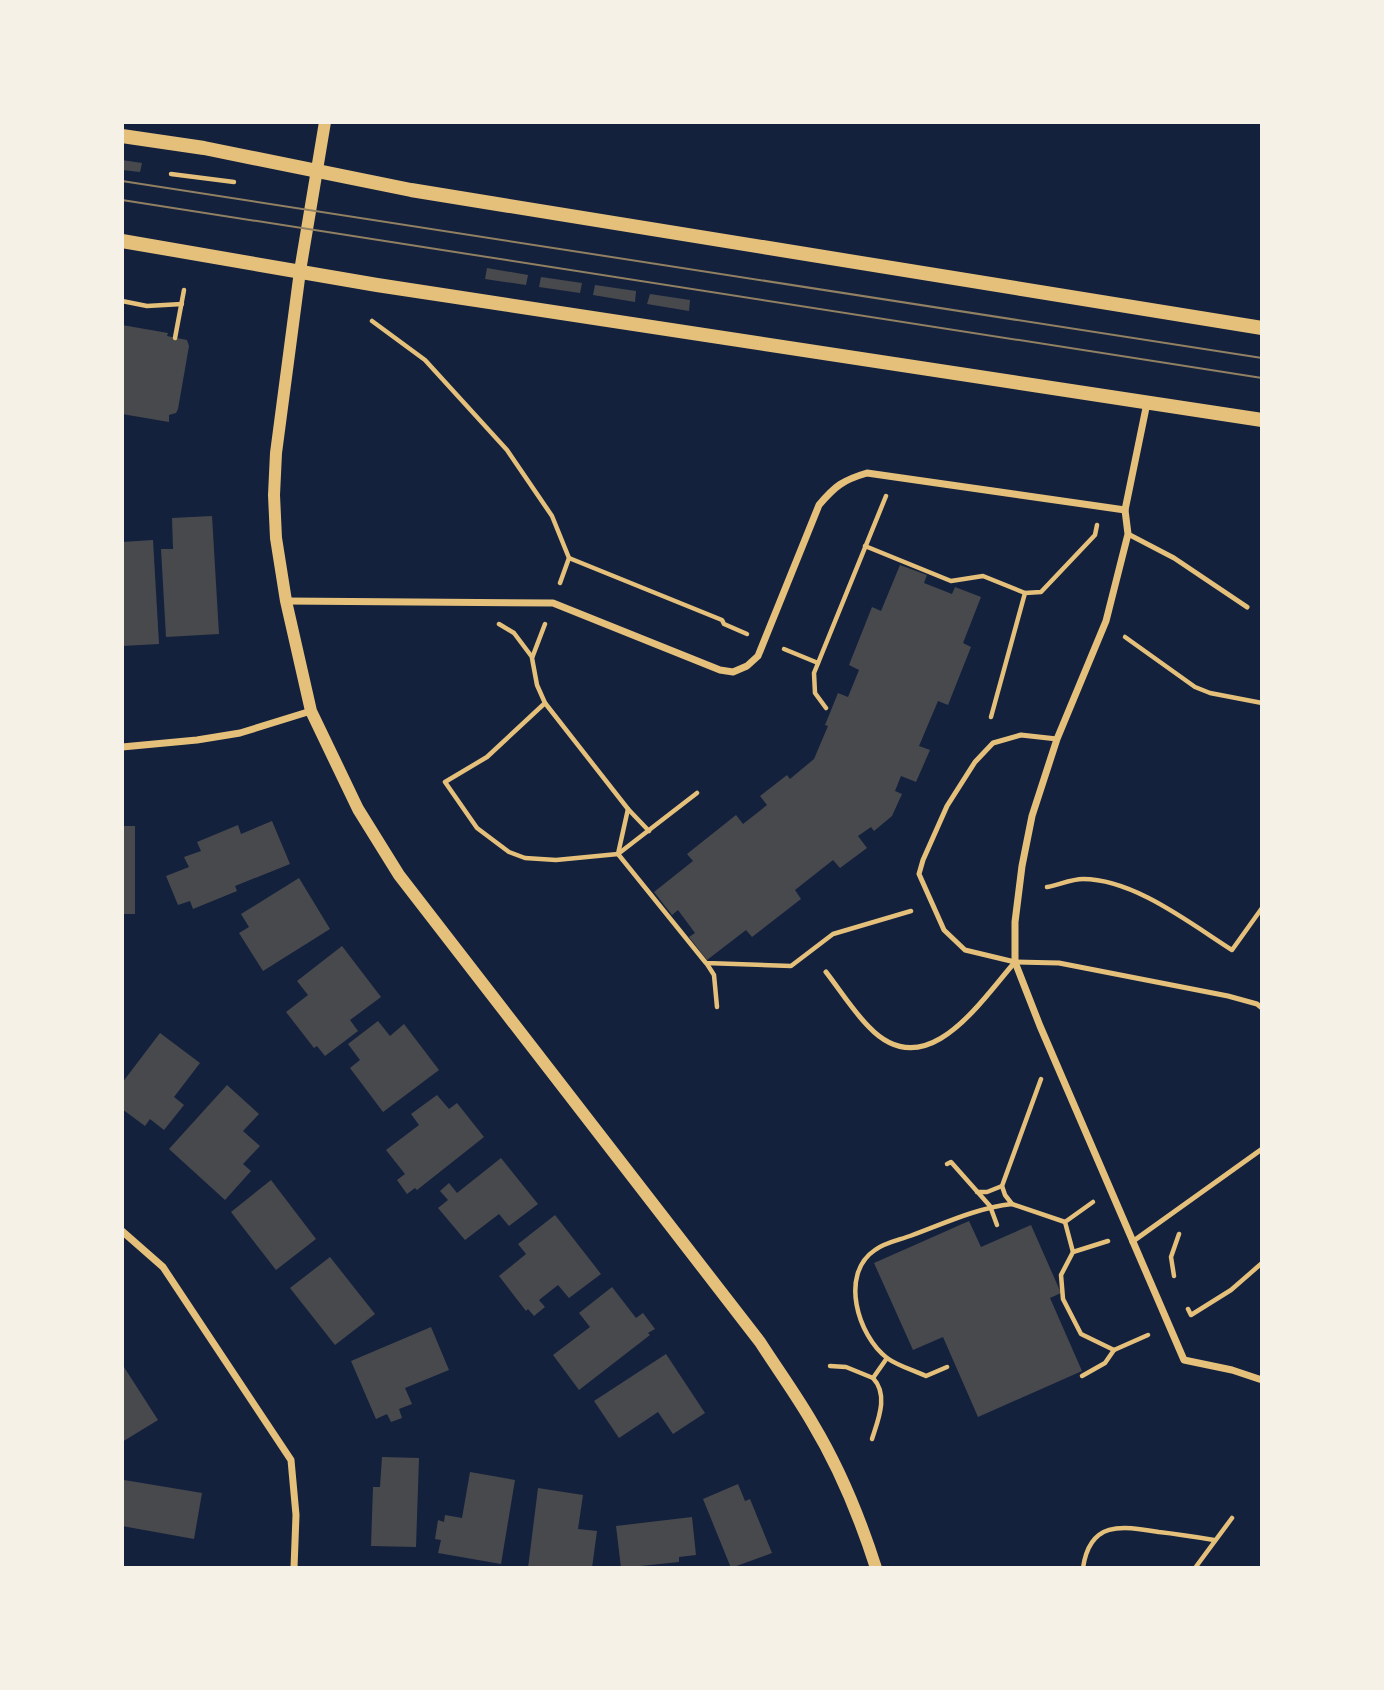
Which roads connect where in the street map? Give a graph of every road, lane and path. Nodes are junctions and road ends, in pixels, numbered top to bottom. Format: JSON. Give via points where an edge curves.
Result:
{"nodes":[{"id":1,"x":325,"y":122,"type":"edge"},
{"id":2,"x":122,"y":136,"type":"edge"},
{"id":3,"x":316,"y":172,"type":"junction"},
{"id":4,"x":171,"y":174,"type":"dead end"},
{"id":5,"x":234,"y":182,"type":"dead end"},
{"id":6,"x":122,"y":241,"type":"edge"},
{"id":7,"x":300,"y":271,"type":"junction"},
{"id":8,"x":184,"y":290,"type":"dead end"},
{"id":9,"x":122,"y":301,"type":"edge"},
{"id":10,"x":182,"y":304,"type":"junction"},
{"id":11,"x":372,"y":321,"type":"dead end"},
{"id":12,"x":1262,"y":328,"type":"edge"},
{"id":13,"x":175,"y":338,"type":"dead end"},
{"id":14,"x":1147,"y":402,"type":"junction"},
{"id":15,"x":1262,"y":419,"type":"edge"},
{"id":16,"x":893,"y":477,"type":"junction"},
{"id":17,"x":1101,"y":506,"type":"junction"},
{"id":18,"x":1125,"y":510,"type":"junction"},
{"id":19,"x":1128,"y":534,"type":"junction"},
{"id":20,"x":865,"y":546,"type":"junction"},
{"id":21,"x":569,"y":558,"type":"junction"},
{"id":22,"x":1025,"y":593,"type":"junction"},
{"id":23,"x":286,"y":600,"type":"junction"},
{"id":24,"x":552,"y":603,"type":"junction"},
{"id":25,"x":1247,"y":607,"type":"dead end"},
{"id":26,"x":748,"y":635,"type":"dead end"},
{"id":27,"x":1125,"y":637,"type":"dead end"},
{"id":28,"x":784,"y":649,"type":"dead end"},
{"id":29,"x":818,"y":663,"type":"junction"},
{"id":30,"x":545,"y":703,"type":"junction"},
{"id":31,"x":1262,"y":703,"type":"edge"},
{"id":32,"x":826,"y":708,"type":"dead end"},
{"id":33,"x":311,"y":711,"type":"junction"},
{"id":34,"x":991,"y":717,"type":"dead end"},
{"id":35,"x":1057,"y":739,"type":"junction"},
{"id":36,"x":122,"y":747,"type":"edge"},
{"id":37,"x":697,"y":793,"type":"dead end"},
{"id":38,"x":628,"y":809,"type":"junction"},
{"id":39,"x":649,"y":831,"type":"junction"},
{"id":40,"x":618,"y":854,"type":"junction"},
{"id":41,"x":1047,"y":887,"type":"dead end"},
{"id":42,"x":1262,"y":908,"type":"edge"},
{"id":43,"x":911,"y":911,"type":"dead end"},
{"id":44,"x":1015,"y":962,"type":"junction"},
{"id":45,"x":706,"y":964,"type":"junction"},
{"id":46,"x":825,"y":972,"type":"dead end"},
{"id":47,"x":717,"y":1007,"type":"dead end"},
{"id":48,"x":1262,"y":1008,"type":"edge"},
{"id":49,"x":1041,"y":1078,"type":"dead end"},
{"id":50,"x":1262,"y":1149,"type":"edge"},
{"id":51,"x":947,"y":1164,"type":"dead end"},
{"id":52,"x":1002,"y":1186,"type":"junction"},
{"id":53,"x":1110,"y":1188,"type":"junction"},
{"id":54,"x":976,"y":1192,"type":"junction"},
{"id":55,"x":1012,"y":1204,"type":"junction"},
{"id":56,"x":990,"y":1206,"type":"junction"},
{"id":57,"x":1065,"y":1222,"type":"junction"},
{"id":58,"x":997,"y":1225,"type":"dead end"},
{"id":59,"x":1184,"y":1228,"type":"dead end"},
{"id":60,"x":122,"y":1231,"type":"edge"},
{"id":61,"x":1108,"y":1241,"type":"dead end"},
{"id":62,"x":1132,"y":1242,"type":"junction"},
{"id":63,"x":1073,"y":1252,"type":"junction"},
{"id":64,"x":1262,"y":1263,"type":"edge"},
{"id":65,"x":1177,"y":1284,"type":"dead end"},
{"id":66,"x":1186,"y":1305,"type":"dead end"},
{"id":67,"x":1148,"y":1335,"type":"dead end"},
{"id":68,"x":1114,"y":1350,"type":"junction"},
{"id":69,"x":887,"y":1357,"type":"junction"},
{"id":70,"x":830,"y":1366,"type":"dead end"},
{"id":71,"x":947,"y":1367,"type":"dead end"},
{"id":72,"x":1082,"y":1376,"type":"dead end"},
{"id":73,"x":873,"y":1378,"type":"junction"},
{"id":74,"x":1262,"y":1380,"type":"edge"},
{"id":75,"x":872,"y":1439,"type":"dead end"},
{"id":76,"x":1232,"y":1518,"type":"dead end"},
{"id":77,"x":1214,"y":1540,"type":"junction"},
{"id":78,"x":294,"y":1567,"type":"edge"},
{"id":79,"x":876,"y":1567,"type":"edge"},
{"id":80,"x":1083,"y":1567,"type":"edge"},
{"id":81,"x":1195,"y":1567,"type":"edge"}],
"edges":[{"from":1,"to":3,"type":"street"},
{"from":2,"to":3,"type":"main road"},
{"from":3,"to":7,"type":"street"},
{"from":3,"to":12,"type":"main road"},
{"from":4,"to":5,"type":"path"},
{"from":6,"to":7,"type":"main road"},
{"from":7,"to":14,"type":"main road"},
{"from":7,"to":23,"type":"street","via":[[274,495]]},
{"from":8,"to":10,"type":"path"},
{"from":9,"to":10,"type":"path","via":[[147,306]]},
{"from":10,"to":13,"type":"path"},
{"from":11,"to":21,"type":"path","via":[[425,360],[507,450],[552,516]]},
{"from":14,"to":15,"type":"main road"},
{"from":14,"to":18,"type":"street"},
{"from":16,"to":17,"type":"street"},
{"from":16,"to":20,"type":"path"},
{"from":16,"to":24,"type":"street","via":[[867,473],[849,478],[819,505],[758,656],[733,672]]},
{"from":17,"to":18,"type":"street"},
{"from":17,"to":22,"type":"path","via":[[1095,535],[1041,592]]},
{"from":18,"to":19,"type":"street"},
{"from":19,"to":25,"type":"lane","via":[[1174,558]]},
{"from":19,"to":35,"type":"street","via":[[1106,621]]},
{"from":20,"to":22,"type":"path","via":[[951,581],[982,576]]},
{"from":20,"to":29,"type":"path"},
{"from":21,"to":24,"type":"path"},
{"from":21,"to":26,"type":"path","via":[[722,620]]},
{"from":22,"to":34,"type":"path"},
{"from":23,"to":24,"type":"street"},
{"from":23,"to":33,"type":"street"},
{"from":24,"to":30,"type":"path","via":[[532,658]]},
{"from":27,"to":31,"type":"path","via":[[1195,687]]},
{"from":28,"to":29,"type":"path"},
{"from":29,"to":32,"type":"path","via":[[813,682]]},
{"from":30,"to":38,"type":"path"},
{"from":30,"to":40,"type":"path","via":[[487,757],[445,782],[477,828],[509,852],[556,860]]},
{"from":33,"to":36,"type":"street","via":[[240,733]]},
{"from":33,"to":79,"type":"street","via":[[358,809],[399,876],[760,1342],[833,1462]]},
{"from":35,"to":44,"type":"street","via":[[1032,816],[1022,866]]},
{"from":35,"to":44,"type":"lane","via":[[1021,736],[1001,740],[983,752],[947,806],[920,867],[921,882],[944,930],[965,950]]},
{"from":37,"to":39,"type":"path"},
{"from":38,"to":39,"type":"path"},
{"from":38,"to":40,"type":"path"},
{"from":39,"to":40,"type":"path"},
{"from":40,"to":45,"type":"path"},
{"from":41,"to":42,"type":"path","via":[[1081,879],[1108,881],[1168,909],[1232,950]]},
{"from":43,"to":45,"type":"path","via":[[833,934],[791,966]]},
{"from":44,"to":46,"type":"lane","via":[[953,1032],[933,1044],[912,1048],[891,1044],[870,1028]]},
{"from":44,"to":48,"type":"lane","via":[[1059,963],[1228,996]]},
{"from":44,"to":53,"type":"street"},
{"from":45,"to":47,"type":"path","via":[[714,975]]},
{"from":49,"to":52,"type":"path"},
{"from":50,"to":62,"type":"lane"},
{"from":51,"to":54,"type":"path","via":[[951,1162]]},
{"from":52,"to":54,"type":"path"},
{"from":52,"to":55,"type":"path"},
{"from":53,"to":57,"type":"path"},
{"from":53,"to":62,"type":"street"},
{"from":54,"to":56,"type":"path"},
{"from":55,"to":56,"type":"path"},
{"from":55,"to":57,"type":"path"},
{"from":56,"to":58,"type":"path"},
{"from":56,"to":69,"type":"path","via":[[875,1250],[863,1262],[856,1303],[871,1341]]},
{"from":57,"to":63,"type":"path"},
{"from":59,"to":65,"type":"path","via":[[1171,1257]]},
{"from":60,"to":78,"type":"street","via":[[163,1267],[291,1460]]},
{"from":61,"to":63,"type":"path"},
{"from":62,"to":74,"type":"street","via":[[1184,1360]]},
{"from":63,"to":68,"type":"path","via":[[1061,1275],[1063,1299],[1081,1334]]},
{"from":64,"to":66,"type":"path","via":[[1191,1315]]},
{"from":67,"to":68,"type":"path"},
{"from":68,"to":72,"type":"path","via":[[1105,1363]]},
{"from":69,"to":71,"type":"path","via":[[926,1377]]},
{"from":69,"to":73,"type":"path"},
{"from":70,"to":73,"type":"path"},
{"from":73,"to":75,"type":"path","via":[[879,1384],[882,1407]]},
{"from":76,"to":77,"type":"path"},
{"from":77,"to":80,"type":"path","via":[[1120,1526],[1098,1535]]},
{"from":77,"to":81,"type":"path"}]}
